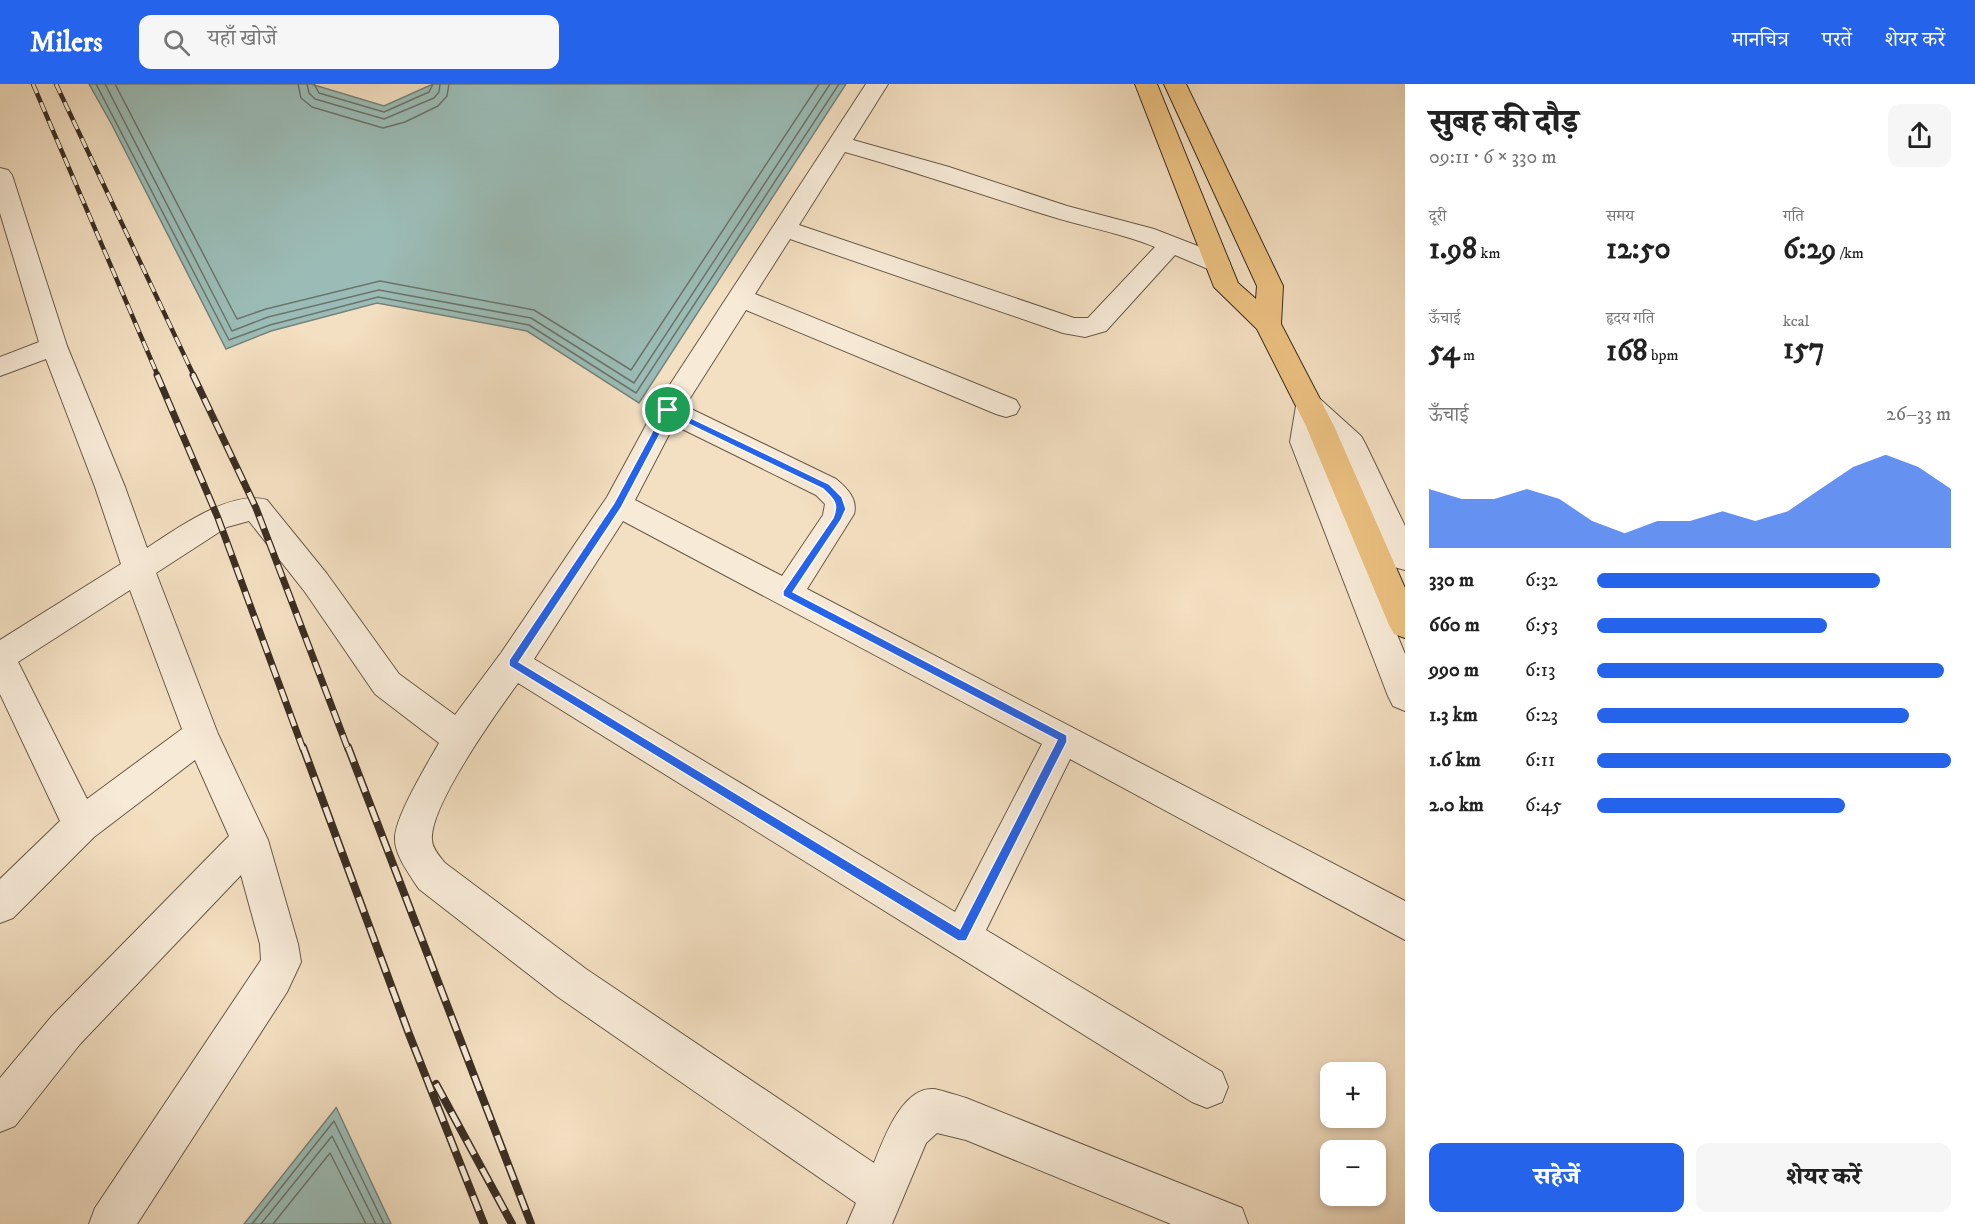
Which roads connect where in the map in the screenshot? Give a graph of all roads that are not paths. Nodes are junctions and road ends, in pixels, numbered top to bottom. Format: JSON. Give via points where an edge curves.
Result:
{"nodes":[{"id":1,"x":877,"y":84,"type":"edge"},
{"id":2,"x":1146,"y":84,"type":"edge"},
{"id":3,"x":1175,"y":84,"type":"edge"},
{"id":4,"x":839,"y":143,"type":"junction"},
{"id":5,"x":0,"y":178,"type":"edge"},
{"id":6,"x":783,"y":228,"type":"junction"},
{"id":7,"x":1170,"y":245,"type":"junction"},
{"id":8,"x":13,"y":262,"type":"edge"},
{"id":9,"x":1217,"y":263,"type":"junction"},
{"id":10,"x":739,"y":297,"type":"junction"},
{"id":11,"x":1268,"y":324,"type":"junction"},
{"id":12,"x":54,"y":346,"type":"junction"},
{"id":13,"x":0,"y":368,"type":"edge"},
{"id":14,"x":1006,"y":407,"type":"dead end"},
{"id":15,"x":668,"y":410,"type":"junction"},
{"id":16,"x":1315,"y":416,"type":"junction"},
{"id":17,"x":618,"y":505,"type":"junction"},
{"id":18,"x":1405,"y":558,"type":"edge"},
{"id":19,"x":138,"y":567,"type":"junction"},
{"id":20,"x":787,"y":594,"type":"junction"},
{"id":21,"x":1405,"y":625,"type":"edge"},
{"id":22,"x":0,"y":658,"type":"edge"},
{"id":23,"x":513,"y":663,"type":"junction"},
{"id":24,"x":1405,"y":696,"type":"edge"},
{"id":25,"x":201,"y":735,"type":"junction"},
{"id":26,"x":459,"y":738,"type":"junction"},
{"id":27,"x":1063,"y":738,"type":"junction"},
{"id":28,"x":81,"y":825,"type":"junction"},
{"id":29,"x":250,"y":840,"type":"junction"},
{"id":30,"x":0,"y":905,"type":"edge"},
{"id":31,"x":1405,"y":921,"type":"edge"},
{"id":32,"x":962,"y":937,"type":"junction"},
{"id":33,"x":1207,"y":1087,"type":"dead end"},
{"id":34,"x":0,"y":1111,"type":"edge"},
{"id":35,"x":875,"y":1209,"type":"edge"},
{"id":36,"x":111,"y":1224,"type":"edge"},
{"id":37,"x":1226,"y":1224,"type":"edge"}],
"edges":[{"from":1,"to":4,"type":"street"},
{"from":2,"to":9,"type":"main road"},
{"from":3,"to":11,"type":"main road","via":[[1270,286]]},
{"from":4,"to":6,"type":"street"},
{"from":4,"to":7,"type":"street","via":[[1145,234]]},
{"from":5,"to":8,"type":"street"},
{"from":6,"to":7,"type":"street","via":[[1072,327],[1085,328],[1097,325]]},
{"from":6,"to":10,"type":"street"},
{"from":7,"to":9,"type":"street"},
{"from":8,"to":12,"type":"street"},
{"from":9,"to":11,"type":"main road","via":[[1227,287]]},
{"from":10,"to":14,"type":"street"},
{"from":10,"to":15,"type":"street"},
{"from":11,"to":16,"type":"main road"},
{"from":12,"to":13,"type":"street"},
{"from":12,"to":19,"type":"street"},
{"from":15,"to":17,"type":"street"},
{"from":15,"to":20,"type":"street","via":[[826,487],[839,499],[841,509],[836,520]]},
{"from":16,"to":18,"type":"street","via":[[1352,443]]},
{"from":16,"to":21,"type":"main road"},
{"from":16,"to":24,"type":"street","via":[[1304,442]]},
{"from":17,"to":20,"type":"street"},
{"from":17,"to":23,"type":"street"},
{"from":19,"to":22,"type":"street"},
{"from":19,"to":25,"type":"street"},
{"from":19,"to":26,"type":"street","via":[[218,518],[256,508],[316,583],[387,684]]},
{"from":20,"to":27,"type":"street"},
{"from":22,"to":28,"type":"street"},
{"from":23,"to":26,"type":"street"},
{"from":23,"to":32,"type":"street"},
{"from":25,"to":28,"type":"street"},
{"from":25,"to":29,"type":"street"},
{"from":26,"to":35,"type":"street","via":[[420,813],[413,839],[432,876]]},
{"from":27,"to":31,"type":"street"},
{"from":27,"to":32,"type":"street"},
{"from":28,"to":30,"type":"street"},
{"from":29,"to":34,"type":"street","via":[[66,1030]]},
{"from":29,"to":36,"type":"street","via":[[281,962]]},
{"from":32,"to":33,"type":"street"},
{"from":35,"to":37,"type":"street","via":[[911,1128],[931,1110],[966,1119]]}]}
